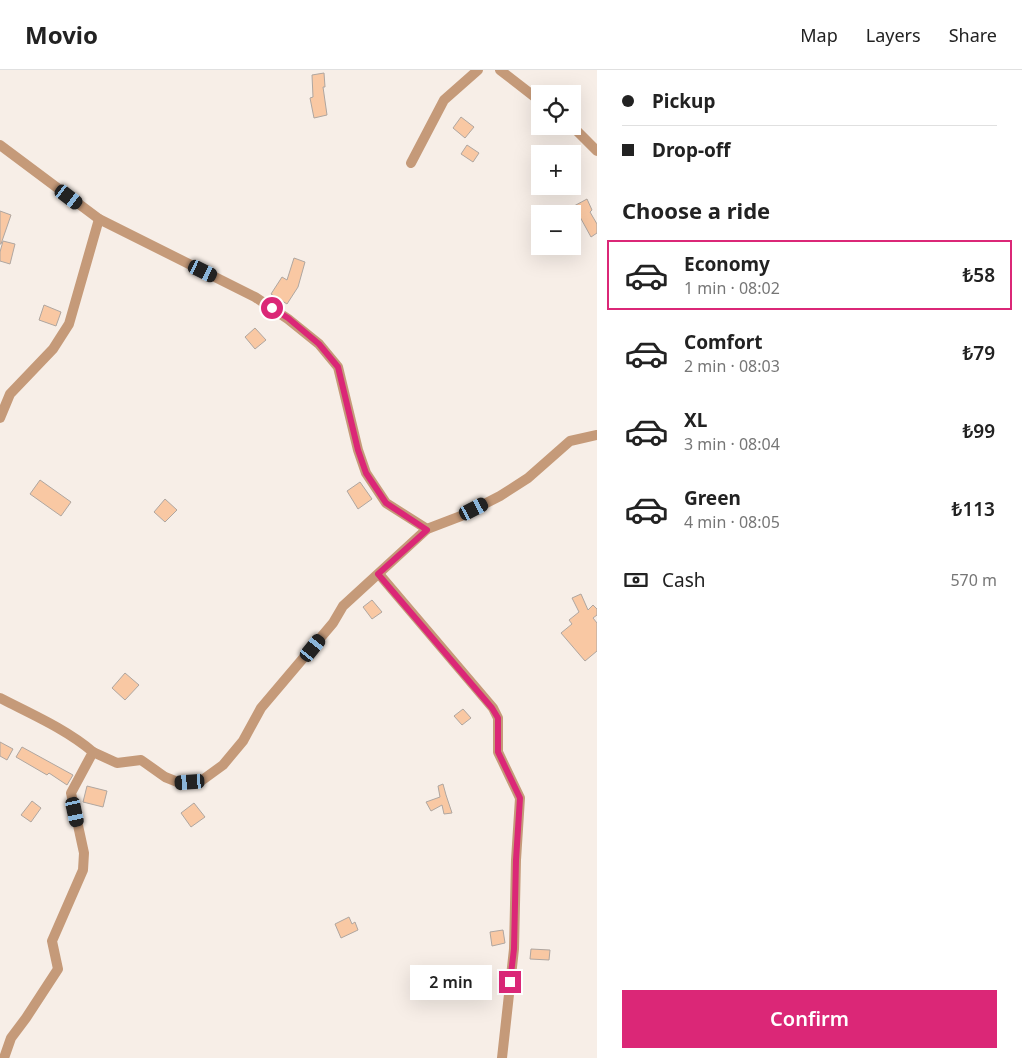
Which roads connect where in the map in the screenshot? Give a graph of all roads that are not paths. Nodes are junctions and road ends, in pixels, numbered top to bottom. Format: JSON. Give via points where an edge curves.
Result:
{"nodes":[{"id":1,"x":478,"y":70,"type":"edge"},
{"id":2,"x":500,"y":70,"type":"edge"},
{"id":3,"x":531,"y":94,"type":"edge"},
{"id":4,"x":581,"y":135,"type":"edge"},
{"id":5,"x":0,"y":145,"type":"edge"},
{"id":6,"x":597,"y":151,"type":"edge"},
{"id":7,"x":410,"y":163,"type":"dead end"},
{"id":8,"x":99,"y":220,"type":"junction"},
{"id":9,"x":0,"y":418,"type":"edge"},
{"id":10,"x":597,"y":435,"type":"edge"},
{"id":11,"x":427,"y":530,"type":"junction"},
{"id":12,"x":378,"y":574,"type":"junction"},
{"id":13,"x":0,"y":698,"type":"edge"},
{"id":14,"x":93,"y":752,"type":"junction"},
{"id":15,"x":4,"y":1058,"type":"edge"},
{"id":16,"x":502,"y":1058,"type":"edge"}],
"edges":[{"from":1,"to":7,"type":"street","via":[[444,100]]},
{"from":2,"to":3,"type":"street"},
{"from":4,"to":6,"type":"street"},
{"from":5,"to":8,"type":"street"},
{"from":8,"to":9,"type":"street","via":[[69,324],[53,349],[10,394]]},
{"from":8,"to":11,"type":"street","via":[[255,297],[288,318],[319,344],[338,367],[366,473],[386,503]]},
{"from":10,"to":11,"type":"street","via":[[570,441],[528,478],[500,496]]},
{"from":11,"to":12,"type":"street"},
{"from":12,"to":14,"type":"street","via":[[343,606],[333,623],[261,708],[223,765],[201,781],[180,783],[141,760],[117,763]]},
{"from":12,"to":16,"type":"street","via":[[496,713],[498,752],[520,798],[514,949]]},
{"from":13,"to":14,"type":"street","via":[[84,743]]},
{"from":14,"to":15,"type":"street","via":[[71,792],[84,853],[83,870],[52,941],[58,970],[11,1038]]}]}
